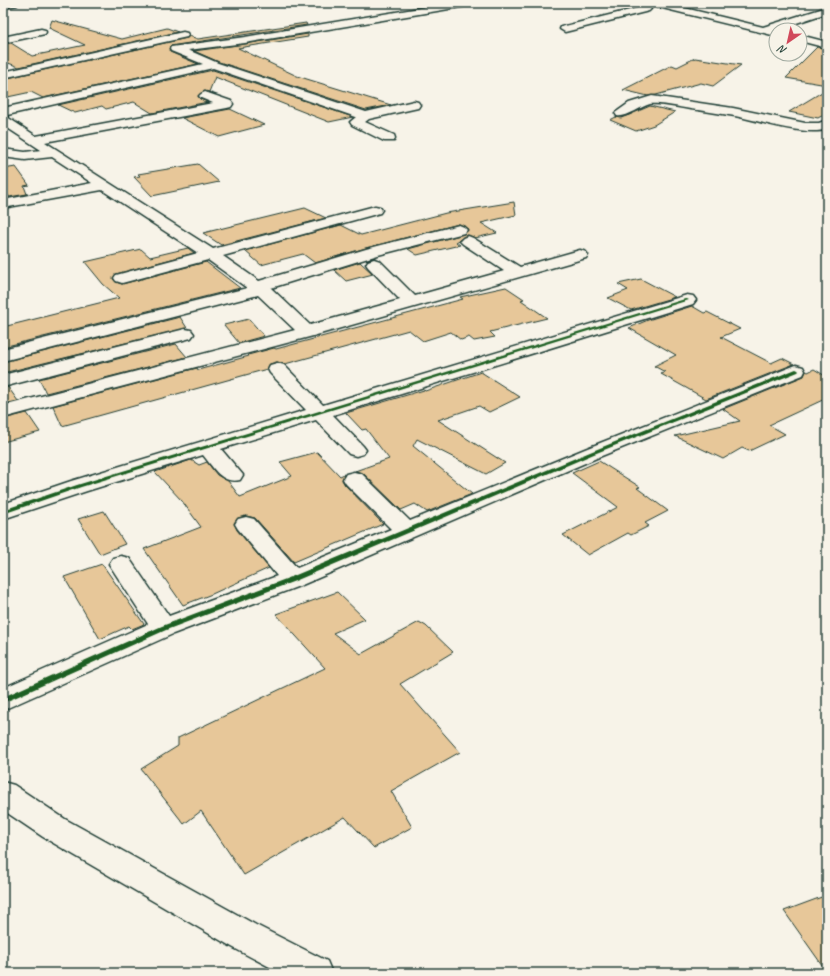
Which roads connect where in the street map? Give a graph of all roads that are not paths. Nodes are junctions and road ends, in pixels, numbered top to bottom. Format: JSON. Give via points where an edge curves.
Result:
{"nodes":[{"id":1,"x":14,"y":3,"type":"edge"},
{"id":2,"x":467,"y":3,"type":"edge"},
{"id":3,"x":3,"y":5,"type":"edge"},
{"id":4,"x":628,"y":5,"type":"dead end"},
{"id":5,"x":649,"y":6,"type":"edge"},
{"id":6,"x":827,"y":10,"type":"edge"},
{"id":7,"x":666,"y":14,"type":"dead end"},
{"id":8,"x":565,"y":29,"type":"dead end"},
{"id":9,"x":764,"y":30,"type":"junction"},
{"id":10,"x":768,"y":31,"type":"edge"},
{"id":11,"x":41,"y":32,"type":"dead end"},
{"id":12,"x":182,"y":35,"type":"dead end"},
{"id":13,"x":3,"y":40,"type":"edge"},
{"id":14,"x":808,"y":40,"type":"edge"},
{"id":15,"x":827,"y":45,"type":"edge"},
{"id":16,"x":214,"y":65,"type":"junction"},
{"id":17,"x":3,"y":75,"type":"edge"},
{"id":18,"x":205,"y":96,"type":"dead end"},
{"id":19,"x":414,"y":105,"type":"dead end"},
{"id":20,"x":3,"y":112,"type":"edge"},
{"id":21,"x":621,"y":112,"type":"dead end"},
{"id":22,"x":365,"y":116,"type":"junction"},
{"id":23,"x":3,"y":120,"type":"edge"},
{"id":24,"x":827,"y":124,"type":"edge"},
{"id":25,"x":10,"y":130,"type":"edge"},
{"id":26,"x":389,"y":138,"type":"dead end"},
{"id":27,"x":33,"y":140,"type":"junction"},
{"id":28,"x":3,"y":153,"type":"edge"},
{"id":29,"x":53,"y":153,"type":"junction"},
{"id":30,"x":105,"y":185,"type":"junction"},
{"id":31,"x":3,"y":204,"type":"edge"},
{"id":32,"x":375,"y":210,"type":"dead end"},
{"id":33,"x":211,"y":255,"type":"junction"},
{"id":34,"x":580,"y":255,"type":"dead end"},
{"id":35,"x":374,"y":264,"type":"dead end"},
{"id":36,"x":518,"y":273,"type":"junction"},
{"id":37,"x":122,"y":278,"type":"dead end"},
{"id":38,"x":259,"y":288,"type":"junction"},
{"id":39,"x":687,"y":300,"type":"dead end"},
{"id":40,"x":412,"y":303,"type":"junction"},
{"id":41,"x":307,"y":332,"type":"junction"},
{"id":42,"x":185,"y":334,"type":"dead end"},
{"id":43,"x":3,"y":355,"type":"edge"},
{"id":44,"x":277,"y":369,"type":"dead end"},
{"id":45,"x":796,"y":371,"type":"dead end"},
{"id":46,"x":25,"y":376,"type":"junction"},
{"id":47,"x":3,"y":381,"type":"edge"},
{"id":48,"x":36,"y":403,"type":"junction"},
{"id":49,"x":3,"y":412,"type":"edge"},
{"id":50,"x":319,"y":413,"type":"junction"},
{"id":51,"x":208,"y":447,"type":"junction"},
{"id":52,"x":356,"y":450,"type":"dead end"},
{"id":53,"x":232,"y":476,"type":"dead end"},
{"id":54,"x":354,"y":479,"type":"dead end"},
{"id":55,"x":3,"y":512,"type":"edge"},
{"id":56,"x":246,"y":524,"type":"dead end"},
{"id":57,"x":406,"y":531,"type":"junction"},
{"id":58,"x":121,"y":564,"type":"dead end"},
{"id":59,"x":292,"y":579,"type":"junction"},
{"id":60,"x":164,"y":628,"type":"junction"},
{"id":61,"x":3,"y":700,"type":"edge"},
{"id":62,"x":3,"y":794,"type":"edge"},
{"id":63,"x":315,"y":973,"type":"edge"}],
"edges":[{"from":1,"to":3,"type":"street"},
{"from":2,"to":16,"type":"street","via":[[245,40],[175,49]]},
{"from":4,"to":5,"type":"street"},
{"from":5,"to":7,"type":"street"},
{"from":5,"to":8,"type":"street"},
{"from":5,"to":9,"type":"street"},
{"from":6,"to":9,"type":"street"},
{"from":9,"to":10,"type":"street"},
{"from":11,"to":13,"type":"street"},
{"from":12,"to":17,"type":"street"},
{"from":14,"to":15,"type":"street"},
{"from":16,"to":20,"type":"street"},
{"from":16,"to":22,"type":"street"},
{"from":18,"to":27,"type":"street","via":[[227,104]]},
{"from":19,"to":22,"type":"street"},
{"from":21,"to":24,"type":"street","via":[[652,100],[805,126],[821,127]]},
{"from":22,"to":26,"type":"street","via":[[356,122]]},
{"from":23,"to":25,"type":"street"},
{"from":25,"to":27,"type":"street"},
{"from":27,"to":29,"type":"street"},
{"from":28,"to":29,"type":"street","via":[[25,156]]},
{"from":29,"to":30,"type":"street"},
{"from":30,"to":31,"type":"street"},
{"from":30,"to":33,"type":"street"},
{"from":32,"to":33,"type":"street"},
{"from":33,"to":37,"type":"street"},
{"from":33,"to":38,"type":"street"},
{"from":34,"to":36,"type":"street"},
{"from":35,"to":40,"type":"street"},
{"from":36,"to":38,"type":"street","via":[[464,236],[372,252]]},
{"from":36,"to":40,"type":"street"},
{"from":38,"to":41,"type":"street"},
{"from":38,"to":43,"type":"street"},
{"from":39,"to":50,"type":"street"},
{"from":40,"to":41,"type":"street"},
{"from":41,"to":48,"type":"street"},
{"from":42,"to":46,"type":"street"},
{"from":44,"to":50,"type":"street"},
{"from":45,"to":57,"type":"street"},
{"from":46,"to":47,"type":"street"},
{"from":46,"to":48,"type":"street"},
{"from":48,"to":49,"type":"street"},
{"from":50,"to":51,"type":"street"},
{"from":50,"to":52,"type":"street"},
{"from":51,"to":53,"type":"street"},
{"from":51,"to":55,"type":"street"},
{"from":54,"to":57,"type":"street"},
{"from":56,"to":59,"type":"street"},
{"from":57,"to":59,"type":"street"},
{"from":58,"to":60,"type":"street"},
{"from":59,"to":60,"type":"street"},
{"from":60,"to":61,"type":"street"},
{"from":62,"to":63,"type":"street","via":[[54,828],[244,936]]}]}
